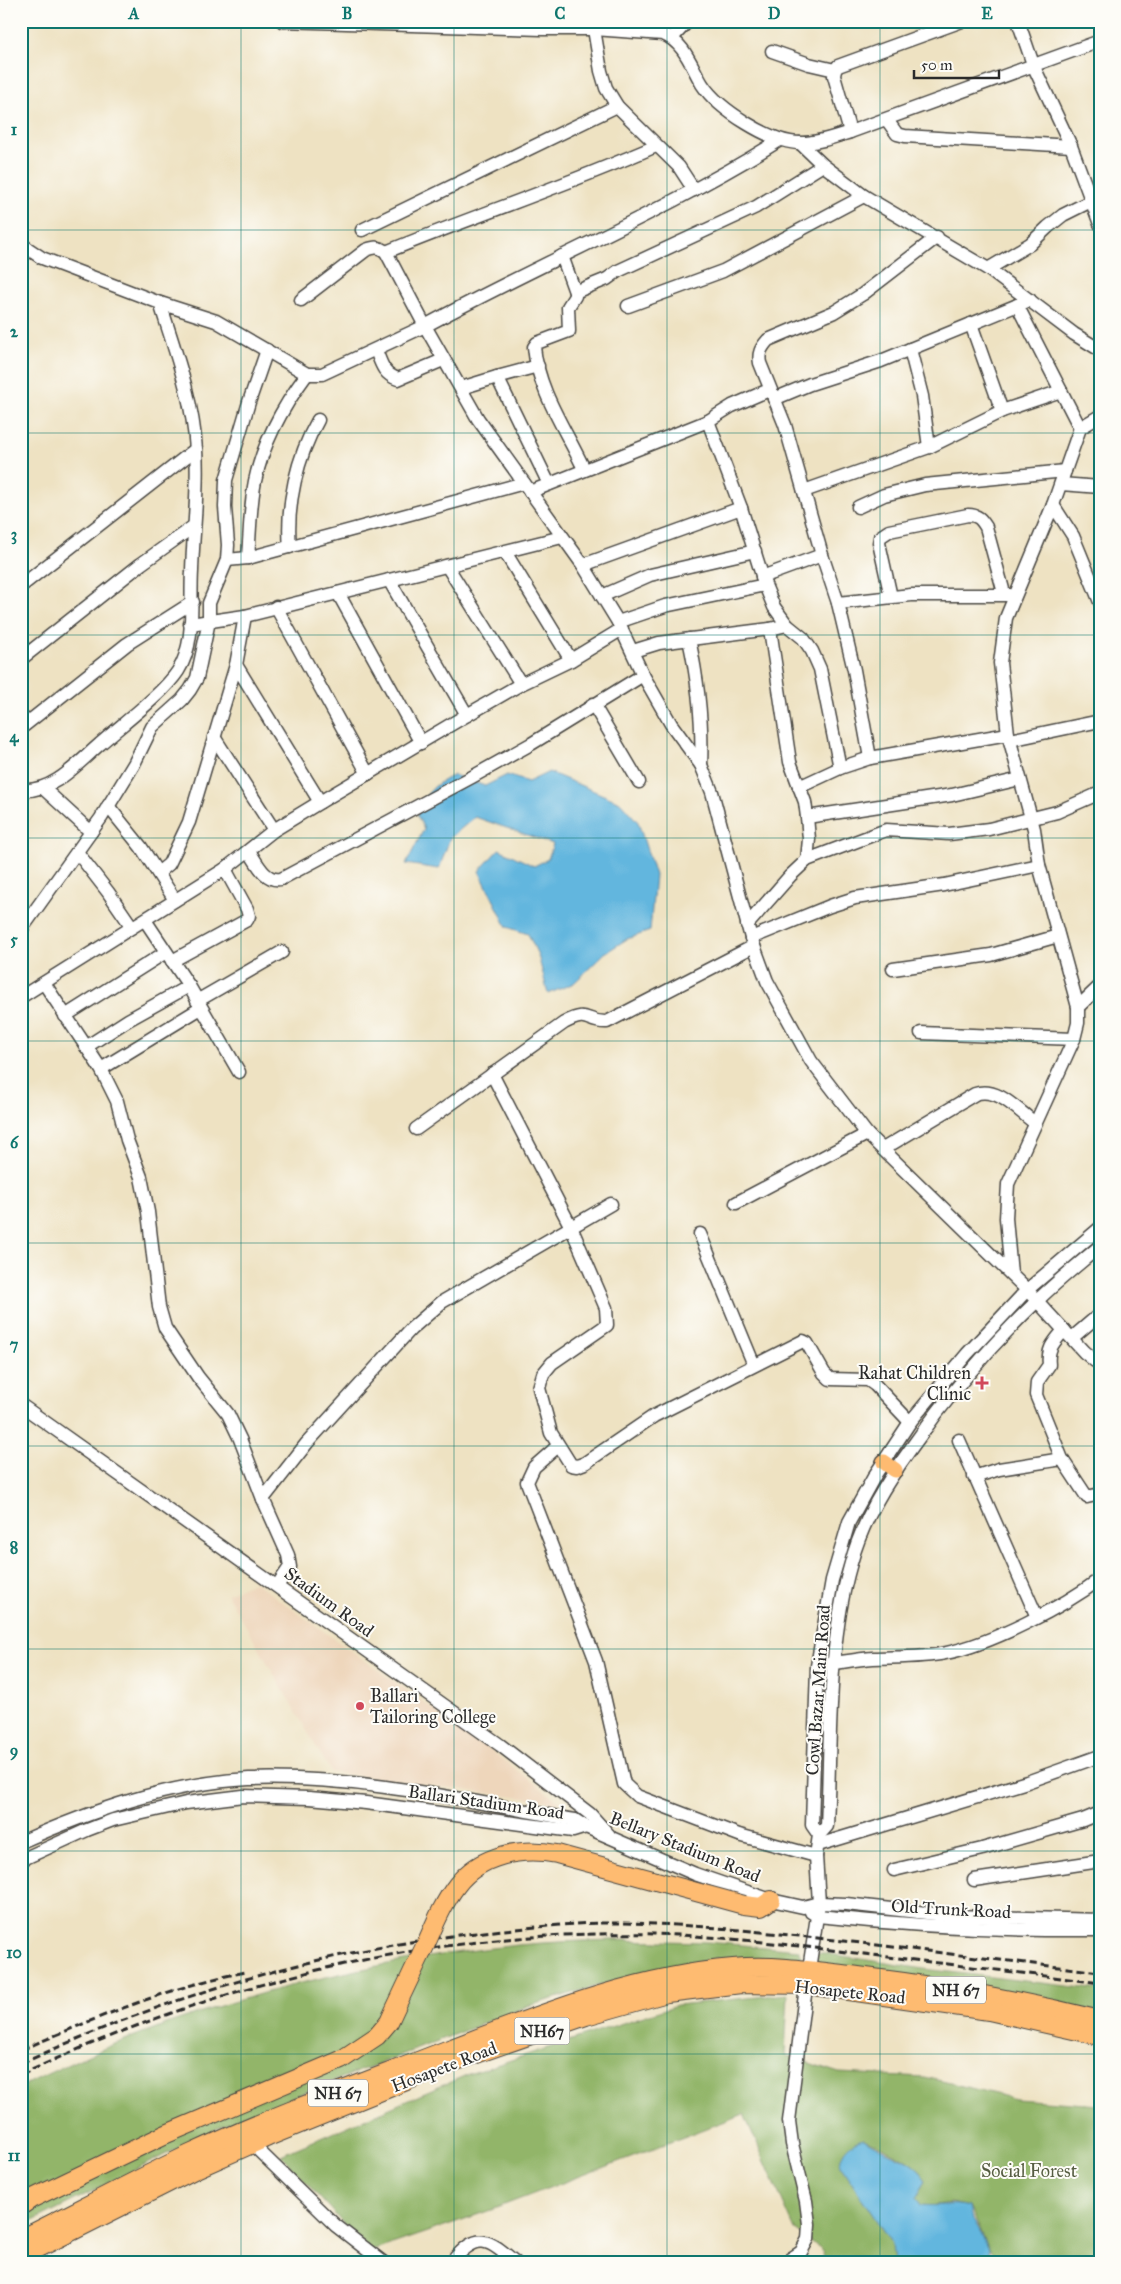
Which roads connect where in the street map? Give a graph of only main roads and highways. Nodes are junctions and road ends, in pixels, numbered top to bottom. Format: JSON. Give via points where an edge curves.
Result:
{"nodes":[{"id":1,"x":771,"y":1900,"type":"road end"},
{"id":2,"x":809,"y":1978,"type":"junction"},
{"id":3,"x":1100,"y":2020,"type":"edge"},
{"id":4,"x":1100,"y":2036,"type":"edge"},
{"id":5,"x":21,"y":2206,"type":"edge"},
{"id":6,"x":21,"y":2239,"type":"edge"},
{"id":7,"x":21,"y":2257,"type":"edge"}],
"edges":[{"from":1,"to":5,"type":"highway","bridge":true,"via":[[761,1907],[744,1905],[538,1850],[522,1850],[498,1857],[479,1866],[457,1884],[438,1916],[389,2022],[377,2036],[341,2060],[164,2135]]},
{"from":2,"to":3,"type":"highway","name":"Hosapete Road","number":"NH 67","via":[[913,1983]]},
{"from":2,"to":4,"type":"highway","name":"Hosapete Road","number":"NH67","via":[[989,2011]]},
{"from":2,"to":6,"type":"highway","name":"Hosapete Road","number":"NH 67","via":[[773,1966],[733,1968],[667,1978],[557,2008],[190,2154]]},
{"from":2,"to":7,"type":"highway","name":"Hosapete Road","number":"NH67","via":[[667,1993],[586,2016],[456,2061],[198,2168]]}]}
